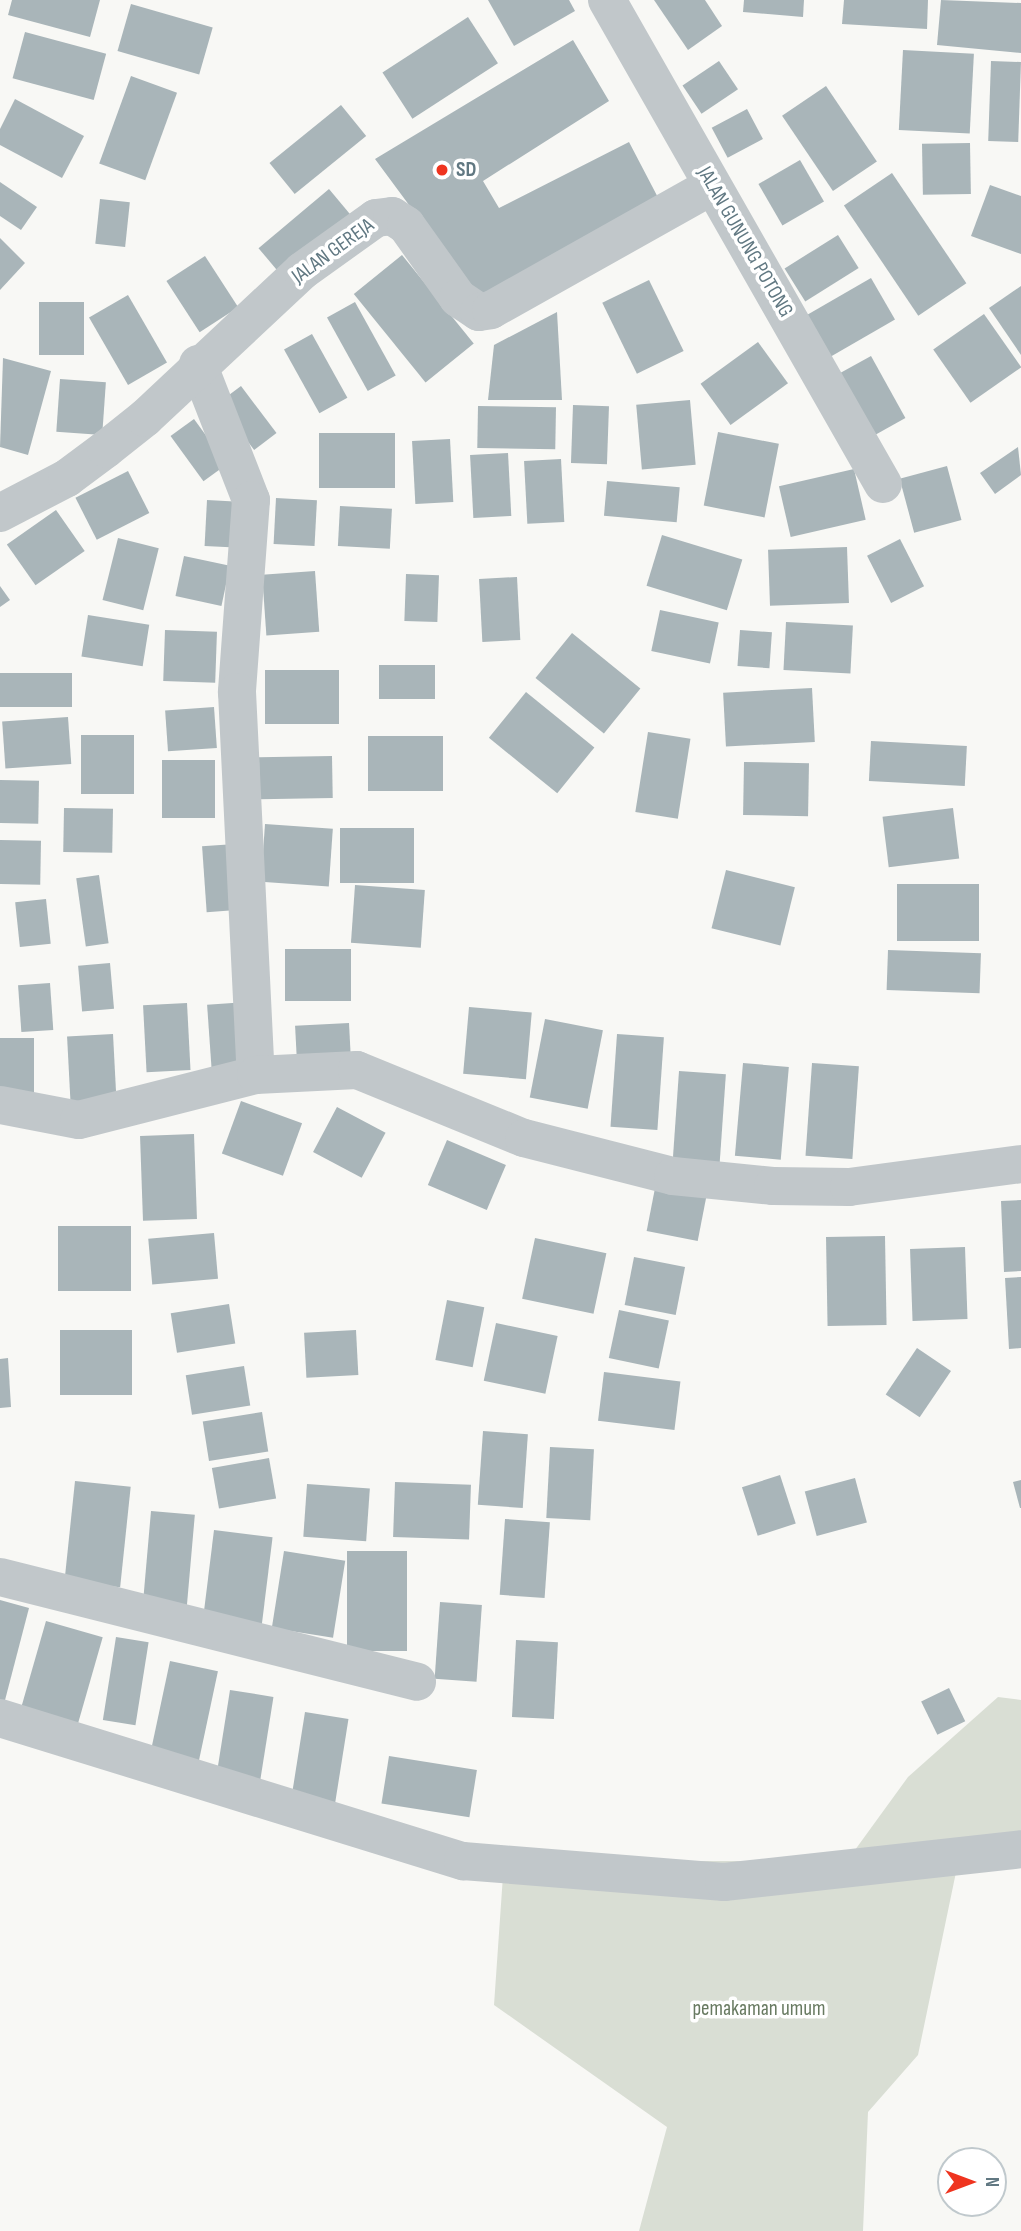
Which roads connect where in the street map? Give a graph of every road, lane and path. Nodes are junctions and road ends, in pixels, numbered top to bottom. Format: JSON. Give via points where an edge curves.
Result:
{"nodes":[{"id":1,"x":607,"y":0,"type":"edge"},
{"id":2,"x":712,"y":186,"type":"junction"},
{"id":3,"x":198,"y":364,"type":"junction"},
{"id":4,"x":883,"y":484,"type":"dead end"},
{"id":5,"x":0,"y":513,"type":"edge"},
{"id":6,"x":256,"y":1075,"type":"junction"},
{"id":7,"x":0,"y":1105,"type":"edge"},
{"id":8,"x":1021,"y":1164,"type":"edge"},
{"id":9,"x":0,"y":1577,"type":"edge"},
{"id":10,"x":417,"y":1682,"type":"dead end"},
{"id":11,"x":0,"y":1718,"type":"edge"},
{"id":12,"x":1021,"y":1849,"type":"edge"}],
"edges":[{"from":1,"to":2,"type":"street","name":"JALAN GUNUNG POTONG"},
{"from":2,"to":3,"type":"street","name":"JALAN GEREJA","via":[[491,310],[479,312],[458,298],[400,219],[376,218],[302,271]]},
{"from":2,"to":4,"type":"street","name":"JALAN GUNUNG POTONG"},
{"from":3,"to":5,"type":"street","name":"JALAN GEREJA","via":[[145,418],[106,449],[67,478]]},
{"from":3,"to":6,"type":"street","via":[[251,500],[237,692]]},
{"from":6,"to":7,"type":"street","via":[[79,1120]]},
{"from":6,"to":8,"type":"street","via":[[357,1070],[524,1138],[673,1176],[773,1186],[849,1187]]},
{"from":9,"to":10,"type":"street"},
{"from":11,"to":12,"type":"street","via":[[463,1861],[724,1882]]}]}
